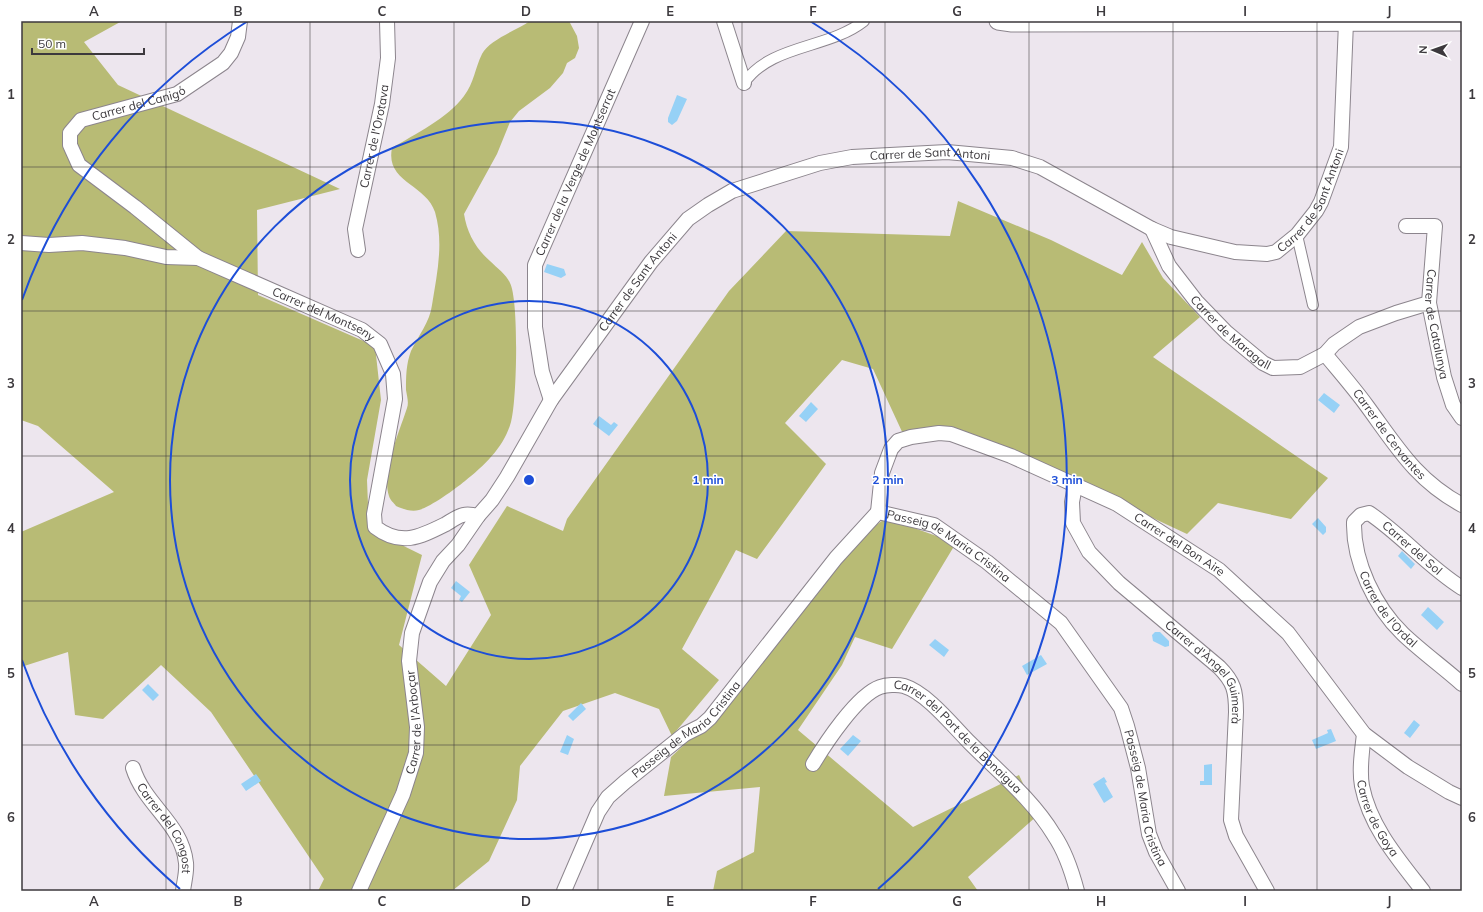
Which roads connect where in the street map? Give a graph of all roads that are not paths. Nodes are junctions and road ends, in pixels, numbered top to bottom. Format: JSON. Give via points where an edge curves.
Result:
{"nodes":[{"id":1,"x":240,"y":21,"type":"edge"},
{"id":2,"x":387,"y":21,"type":"edge"},
{"id":3,"x":642,"y":21,"type":"edge"},
{"id":4,"x":724,"y":21,"type":"edge"},
{"id":5,"x":864,"y":21,"type":"edge"},
{"id":6,"x":1002,"y":21,"type":"edge"},
{"id":7,"x":1282,"y":22,"type":"edge"},
{"id":8,"x":1346,"y":22,"type":"junction"},
{"id":9,"x":1462,"y":22,"type":"edge"},
{"id":10,"x":744,"y":84,"type":"joint"},
{"id":11,"x":1406,"y":226,"type":"dead end"},
{"id":12,"x":1152,"y":229,"type":"junction"},
{"id":13,"x":1297,"y":235,"type":"junction"},
{"id":14,"x":21,"y":243,"type":"edge"},
{"id":15,"x":358,"y":250,"type":"dead end"},
{"id":16,"x":198,"y":258,"type":"junction"},
{"id":17,"x":1429,"y":303,"type":"junction"},
{"id":18,"x":1313,"y":304,"type":"dead end"},
{"id":19,"x":1325,"y":354,"type":"junction"},
{"id":20,"x":550,"y":400,"type":"junction"},
{"id":21,"x":1462,"y":418,"type":"edge"},
{"id":22,"x":1075,"y":486,"type":"junction"},
{"id":23,"x":1462,"y":505,"type":"edge"},
{"id":24,"x":878,"y":512,"type":"junction"},
{"id":25,"x":1361,"y":514,"type":"joint"},
{"id":26,"x":478,"y":516,"type":"junction"},
{"id":27,"x":1462,"y":588,"type":"edge"},
{"id":28,"x":1462,"y":684,"type":"edge"},
{"id":29,"x":1364,"y":734,"type":"junction"},
{"id":30,"x":813,"y":764,"type":"dead end"},
{"id":31,"x":133,"y":768,"type":"dead end"},
{"id":32,"x":1462,"y":798,"type":"edge"},
{"id":33,"x":183,"y":891,"type":"edge"},
{"id":34,"x":360,"y":891,"type":"edge"},
{"id":35,"x":564,"y":891,"type":"edge"},
{"id":36,"x":1077,"y":891,"type":"edge"},
{"id":37,"x":1178,"y":891,"type":"edge"},
{"id":38,"x":1266,"y":891,"type":"edge"},
{"id":39,"x":1423,"y":891,"type":"edge"}],
"edges":[{"from":1,"to":16,"type":"street","name":"Carrer del Canigó","via":[[238,37],[231,53],[213,72],[177,94],[81,120],[70,133],[70,146],[79,165],[135,206]]},
{"from":2,"to":15,"type":"street","name":"Carrer de l'Orotava","via":[[388,58],[382,104],[355,229]]},
{"from":3,"to":20,"type":"street","name":"Carrer de la Verge de Montserrat","via":[[535,265],[535,327],[542,372]]},
{"from":4,"to":10,"type":"street"},
{"from":5,"to":10,"type":"street","via":[[852,30],[793,50],[767,63],[751,73]]},
{"from":6,"to":7,"type":"street"},
{"from":7,"to":8,"type":"street"},
{"from":8,"to":9,"type":"street"},
{"from":8,"to":13,"type":"street","name":"Carrer de Sant Antoni","via":[[1341,147],[1322,202]]},
{"from":11,"to":17,"type":"street","name":"Carrer de Catalunya","via":[[1435,226]]},
{"from":12,"to":13,"type":"street","name":"Carrer de Sant Antoni","via":[[1215,249],[1253,254],[1276,252]]},
{"from":12,"to":19,"type":"street","name":"Carrer de Maragall","via":[[1170,266],[1196,301],[1227,333],[1263,363],[1280,369],[1300,367]]},
{"from":12,"to":20,"type":"street","name":"Carrer de Sant Antoni","via":[[1040,167],[1012,158],[947,152],[914,152],[852,157],[787,172],[732,191],[688,219],[651,262]]},
{"from":13,"to":18,"type":"street"},
{"from":14,"to":16,"type":"street","name":"Carrer del Montseny","via":[[82,243],[125,248],[166,257]]},
{"from":16,"to":26,"type":"street","name":"Carrer del Montseny","via":[[362,330],[380,344],[393,374],[394,400],[374,514],[375,527],[396,539],[409,538],[423,535],[463,515]]},
{"from":17,"to":19,"type":"street","name":"Carrer de Maragall","via":[[1359,327],[1334,344]]},
{"from":17,"to":21,"type":"street","name":"Carrer de Catalunya","via":[[1444,377],[1453,405]]},
{"from":19,"to":23,"type":"street","name":"Carrer de Cervantes","via":[[1367,406],[1407,462],[1431,485]]},
{"from":20,"to":26,"type":"street","name":"Carrer de Sant Antoni","via":[[507,477]]},
{"from":22,"to":24,"type":"street","name":"Carrer del Bon Aire","via":[[1011,456],[950,434],[925,434],[898,442],[891,450],[882,473]]},
{"from":22,"to":29,"type":"street","name":"Carrer del Bon Aire","via":[[1117,504],[1219,570],[1288,633]]},
{"from":22,"to":38,"type":"street","name":"Carrer d'Àngel Guimerà","via":[[1072,502],[1073,523],[1089,552],[1119,583],[1219,667],[1234,685],[1236,712],[1231,820],[1236,836]]},
{"from":24,"to":35,"type":"street","name":"Passeig de Maria Cristina","via":[[836,558],[710,718],[685,734],[608,797],[598,812]]},
{"from":24,"to":37,"type":"street","name":"Passeig de Maria Cristina","via":[[934,525],[987,562],[1061,623],[1121,708],[1138,768],[1149,834]]},
{"from":25,"to":27,"type":"street","name":"Carrer del Sol","via":[[1369,513],[1384,523]]},
{"from":25,"to":28,"type":"street","name":"Carrer de l'Ordal","via":[[1354,522],[1360,564],[1381,607],[1403,634]]},
{"from":26,"to":34,"type":"street","name":"Carrer de l'Arboçar","via":[[458,545],[443,560],[430,582],[412,633],[409,661],[417,727],[416,753],[403,794]]},
{"from":29,"to":32,"type":"street","name":"Carrer del Bon Aire","via":[[1408,767]]},
{"from":29,"to":39,"type":"street","name":"Carrer de Goya","via":[[1361,770],[1368,807],[1390,848]]},
{"from":30,"to":36,"type":"street","name":"Carrer del Port de la Bonaigua","via":[[836,728],[865,697],[878,687],[903,686],[929,702],[1038,814],[1055,835]]},
{"from":31,"to":33,"type":"street","name":"Carrer del Congost","via":[[146,794],[175,830],[184,850],[187,865]]}]}
